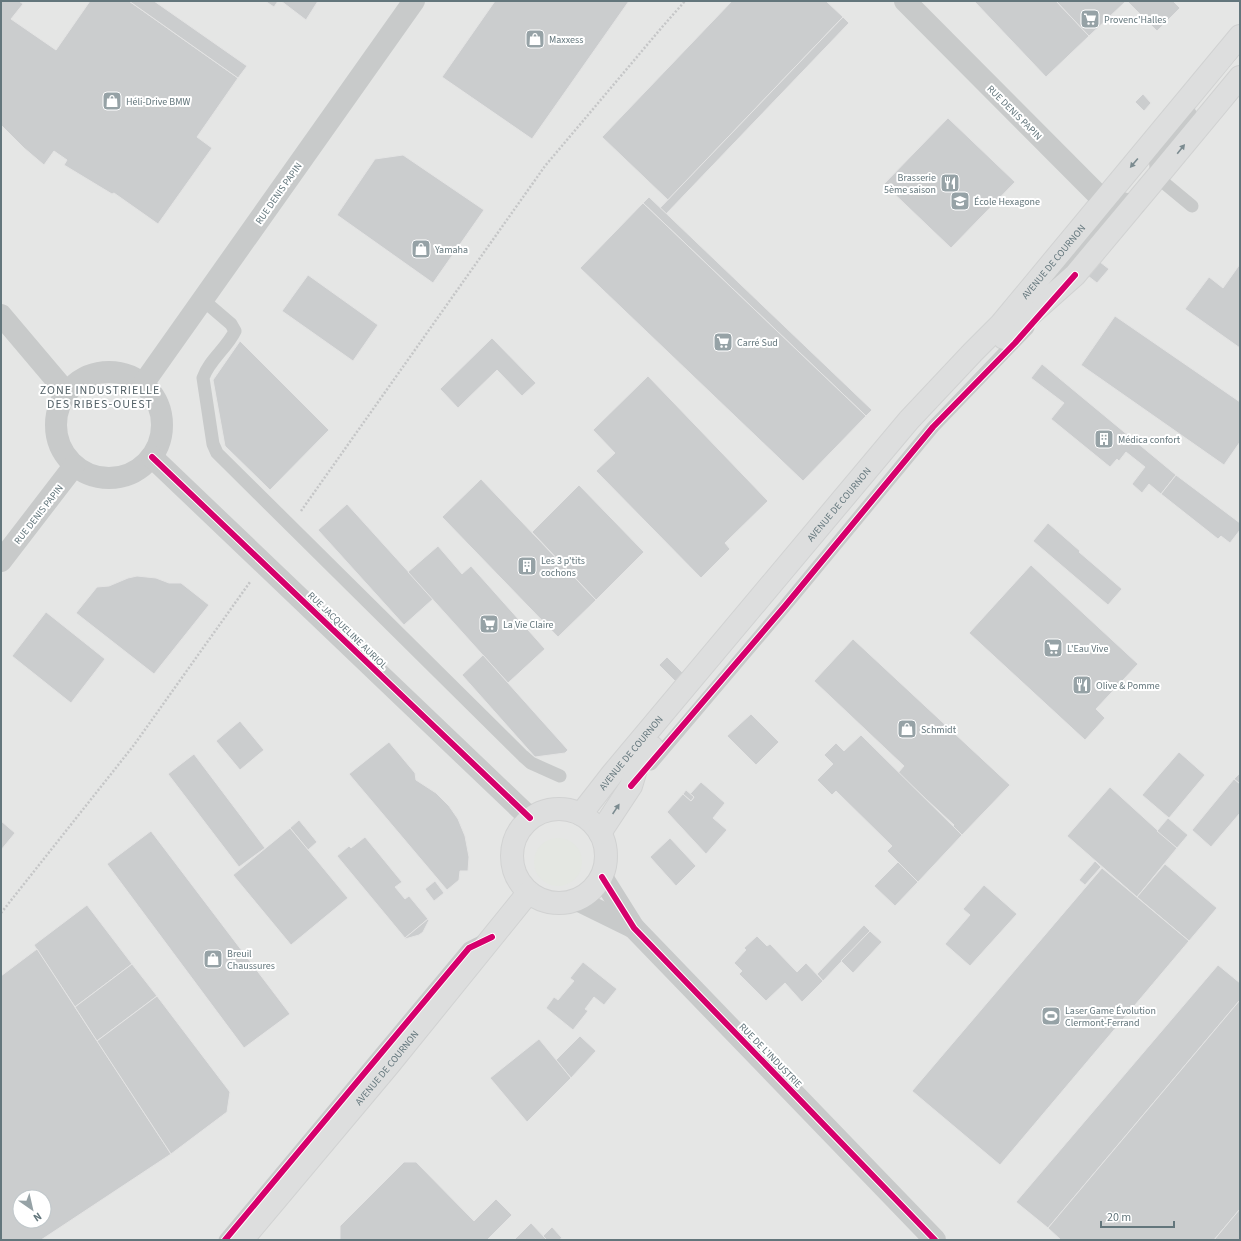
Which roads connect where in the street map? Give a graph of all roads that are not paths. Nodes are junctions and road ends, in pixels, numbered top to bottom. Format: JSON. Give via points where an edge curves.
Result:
{"nodes":[{"id":1,"x":414,"y":1,"type":"edge"},
{"id":2,"x":905,"y":1,"type":"edge"},
{"id":3,"x":1240,"y":36,"type":"edge"},
{"id":4,"x":1240,"y":77,"type":"edge"},
{"id":5,"x":1204,"y":78,"type":"junction"},
{"id":6,"x":1157,"y":177,"type":"junction"},
{"id":7,"x":1103,"y":200,"type":"junction"},
{"id":8,"x":1134,"y":205,"type":"junction"},
{"id":9,"x":1192,"y":206,"type":"dead end"},
{"id":10,"x":1075,"y":275,"type":"junction"},
{"id":11,"x":203,"y":300,"type":"junction"},
{"id":12,"x":1,"y":316,"type":"edge"},
{"id":13,"x":1005,"y":336,"type":"junction"},
{"id":14,"x":143,"y":384,"type":"junction"},
{"id":15,"x":67,"y":393,"type":"junction"},
{"id":16,"x":152,"y":456,"type":"junction"},
{"id":17,"x":74,"y":466,"type":"junction"},
{"id":18,"x":1,"y":561,"type":"edge"},
{"id":19,"x":560,"y":776,"type":"dead end"},
{"id":20,"x":632,"y":786,"type":"junction"},
{"id":21,"x":581,"y":814,"type":"junction"},
{"id":22,"x":530,"y":818,"type":"junction"},
{"id":23,"x":600,"y":833,"type":"junction"},
{"id":24,"x":602,"y":877,"type":"junction"},
{"id":25,"x":528,"y":894,"type":"junction"},
{"id":26,"x":577,"y":900,"type":"junction"},
{"id":27,"x":634,"y":928,"type":"junction"},
{"id":28,"x":492,"y":937,"type":"junction"},
{"id":29,"x":225,"y":1240,"type":"edge"},
{"id":30,"x":242,"y":1240,"type":"edge"},
{"id":31,"x":935,"y":1240,"type":"edge"}],
"edges":[{"from":1,"to":11,"type":"street","name":"RUE DENIS PAPIN"},
{"from":2,"to":7,"type":"street","name":"RUE DENIS PAPIN"},
{"from":3,"to":5,"type":"main road","name":"AVENUE DE COURNON"},
{"from":6,"to":4,"type":"main road","name":"AVENUE DE COURNON","one_way":true},
{"from":5,"to":6,"type":"lane","via":[[1203,96],[1156,157]]},
{"from":5,"to":7,"type":"main road","name":"AVENUE DE COURNON","one_way":true},
{"from":6,"to":8,"type":"main road","name":"AVENUE DE COURNON"},
{"from":6,"to":9,"type":"lane"},
{"from":7,"to":8,"type":"street"},
{"from":7,"to":13,"type":"street","name":"AVENUE DE COURNON","via":[[1104,220]]},
{"from":7,"to":21,"type":"main road","name":"AVENUE DE COURNON","via":[[1001,324],[909,420]]},
{"from":8,"to":10,"type":"main road","name":"AVENUE DE COURNON"},
{"from":10,"to":13,"type":"main road","name":"AVENUE DE COURNON"},
{"from":10,"to":20,"type":"lane","via":[[1015,343],[933,427]]},
{"from":11,"to":14,"type":"street","name":"RUE DENIS PAPIN"},
{"from":11,"to":19,"type":"lane","via":[[235,330],[232,338],[205,371],[203,378],[213,444],[217,453],[523,756]]},
{"from":12,"to":15,"type":"street"},
{"from":13,"to":20,"type":"main road","name":"AVENUE DE COURNON","via":[[932,411],[739,641],[637,766]]},
{"from":14,"to":15,"type":"street","via":[[127,375],[109,372],[91,375]]},
{"from":14,"to":16,"type":"street","via":[[158,404],[162,422],[160,440]]},
{"from":15,"to":17,"type":"street","via":[[58,409],[56,427],[59,445]]},
{"from":16,"to":17,"type":"street","via":[[143,466],[127,475],[108,479],[90,475]]},
{"from":16,"to":22,"type":"street","name":"RUE JACQUELINE AURIOL"},
{"from":17,"to":18,"type":"street","name":"RUE DENIS PAPIN"},
{"from":23,"to":20,"type":"main road","name":"AVENUE DE COURNON","one_way":true},
{"from":21,"to":22,"type":"main road","via":[[563,808],[545,810]]},
{"from":21,"to":23,"type":"main road","via":[[592,822]]},
{"from":22,"to":25,"type":"main road","via":[[518,830],[512,846],[511,864],[517,880]]},
{"from":23,"to":24,"type":"main road","via":[[604,840],[606,859]]},
{"from":24,"to":26,"type":"main road","via":[[592,891]]},
{"from":24,"to":27,"type":"street","name":"RUE DE L'INDUSTRIE"},
{"from":25,"to":26,"type":"main road","via":[[543,902],[560,904]]},
{"from":25,"to":28,"type":"main road","name":"AVENUE DE COURNON"},
{"from":26,"to":27,"type":"street","name":"RUE DE L'INDUSTRIE"},
{"from":27,"to":31,"type":"street","name":"RUE DE L'INDUSTRIE"},
{"from":28,"to":29,"type":"lane","via":[[469,948]]},
{"from":28,"to":30,"type":"main road","name":"AVENUE DE COURNON"}]}
